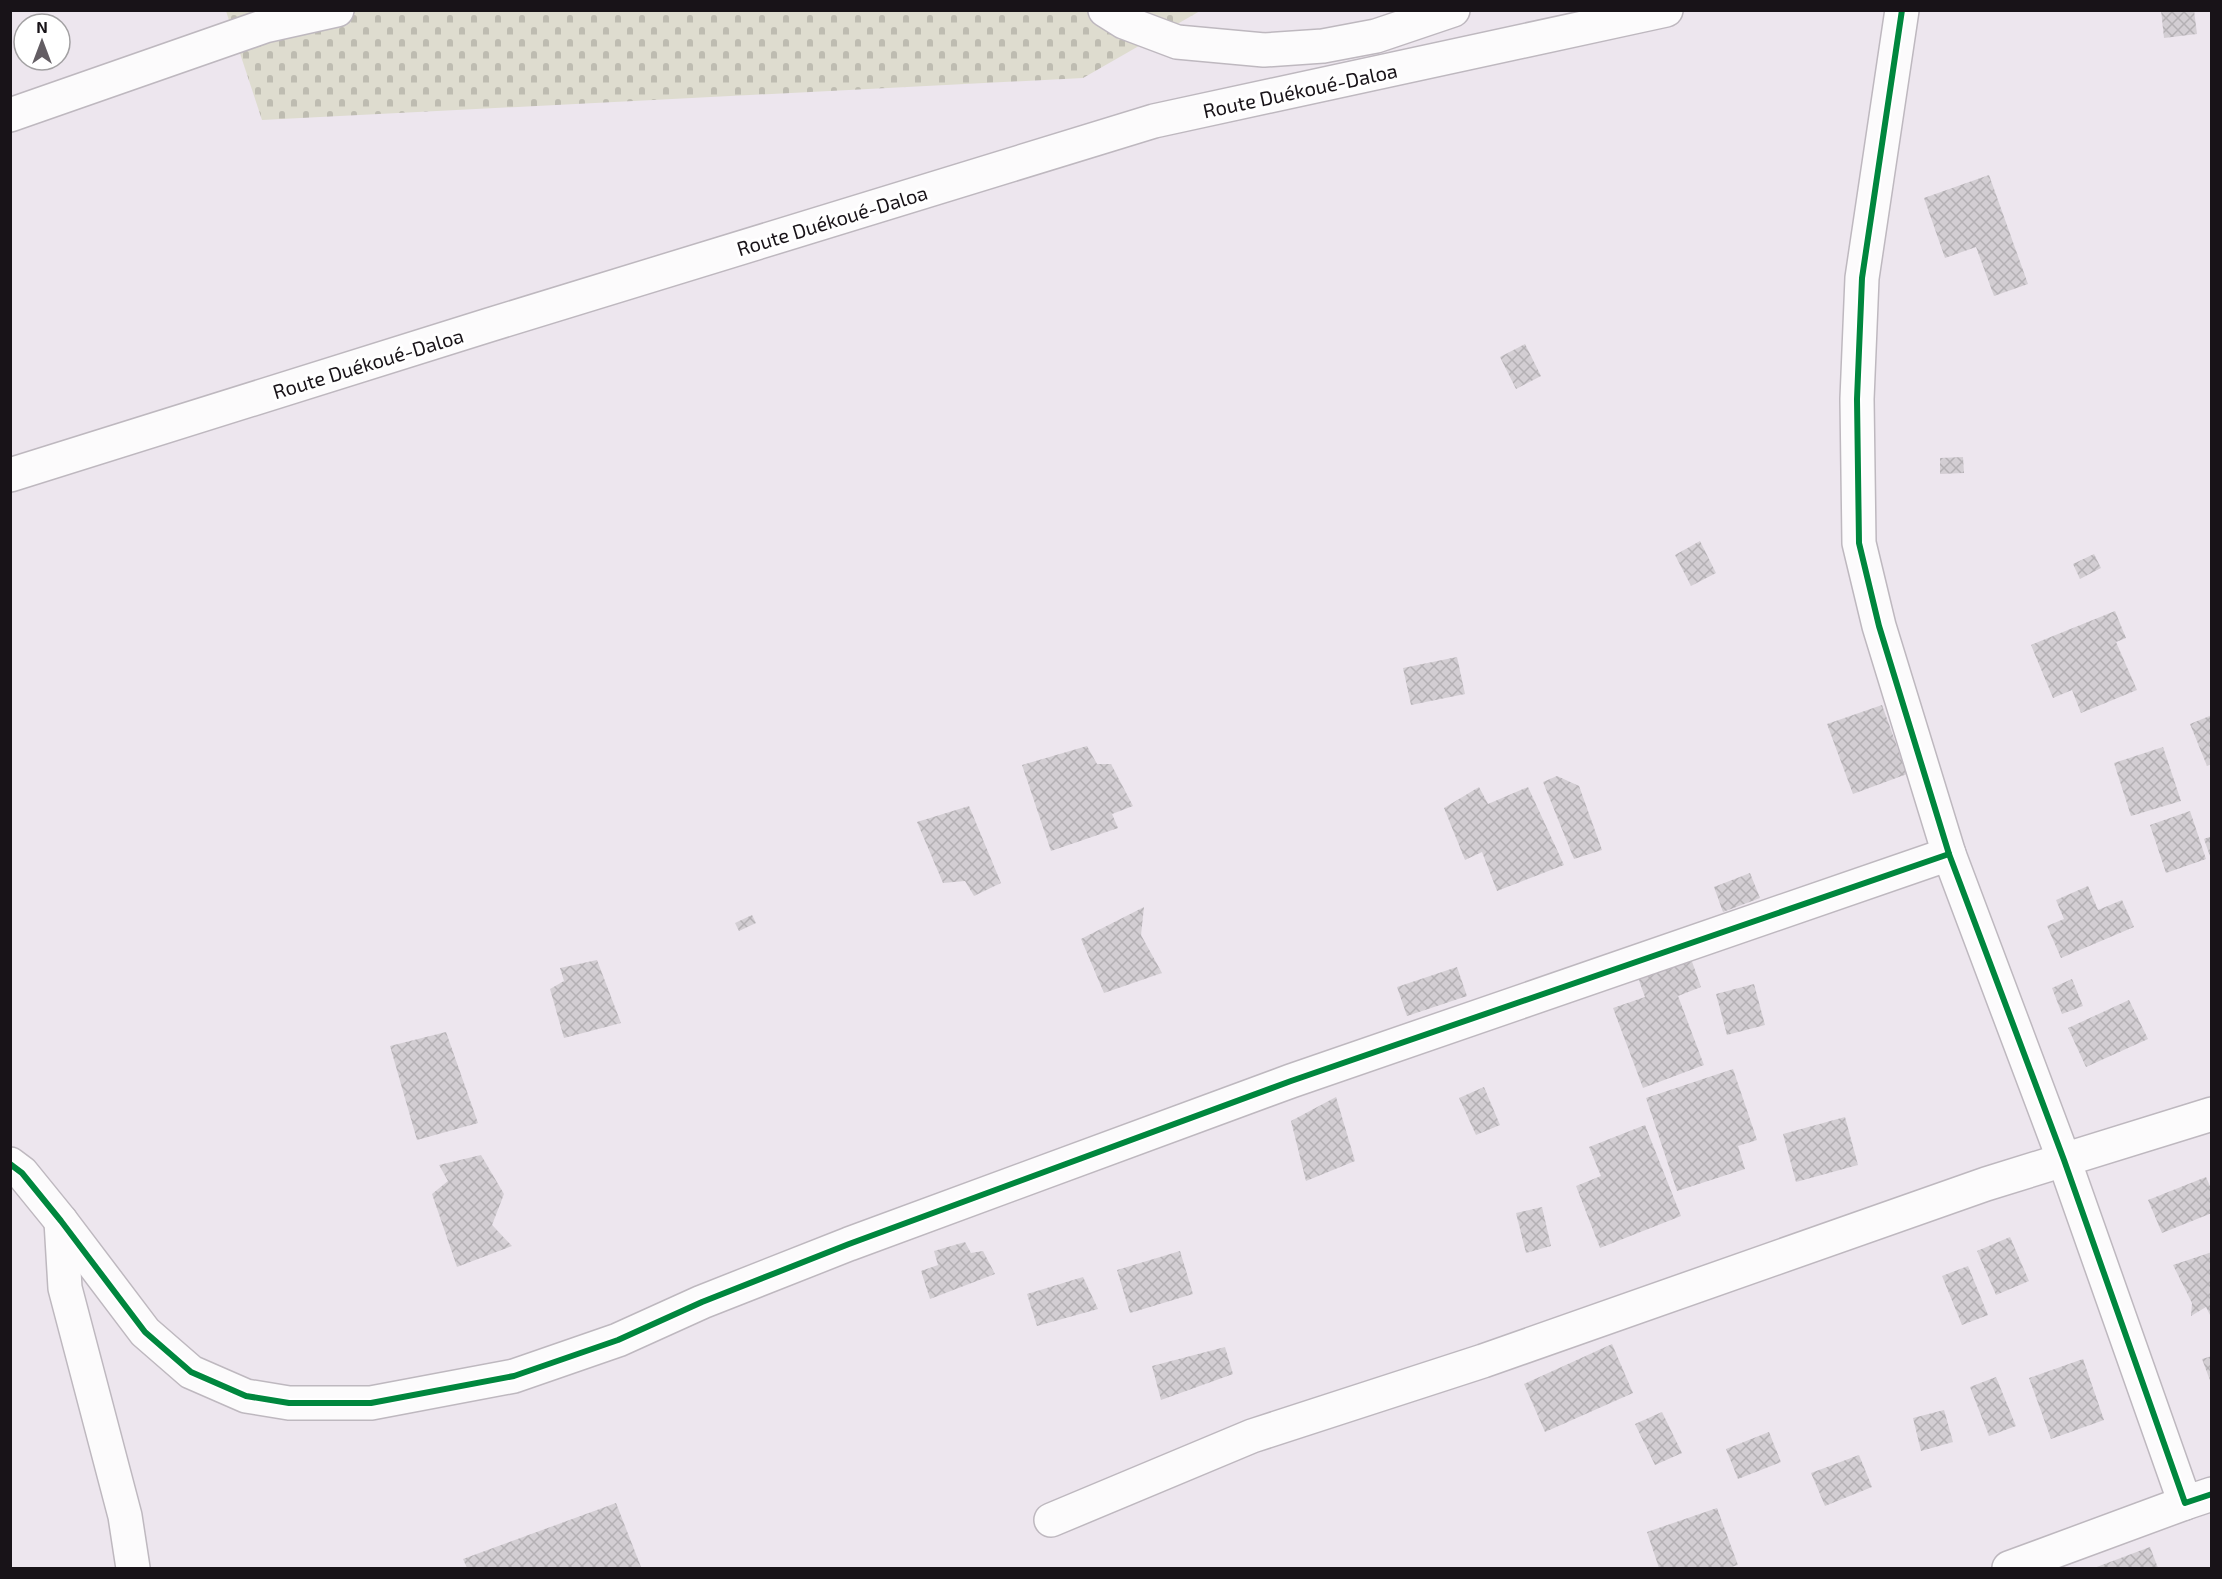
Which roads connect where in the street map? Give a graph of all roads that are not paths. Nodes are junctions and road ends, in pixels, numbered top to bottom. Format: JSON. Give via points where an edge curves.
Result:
{"nodes":[{"id":1,"x":337,"y":10,"type":"edge"},
{"id":2,"x":1105,"y":10,"type":"edge"},
{"id":3,"x":1453,"y":10,"type":"edge"},
{"id":4,"x":1666,"y":10,"type":"edge"},
{"id":5,"x":1902,"y":10,"type":"edge"},
{"id":6,"x":10,"y":115,"type":"edge"},
{"id":7,"x":10,"y":475,"type":"edge"},
{"id":8,"x":1949,"y":854,"type":"junction"},
{"id":9,"x":2211,"y":1114,"type":"edge"},
{"id":10,"x":2064,"y":1160,"type":"junction"},
{"id":11,"x":10,"y":1164,"type":"edge"},
{"id":12,"x":60,"y":1221,"type":"junction"},
{"id":13,"x":2198,"y":1499,"type":"edge"},
{"id":14,"x":1051,"y":1520,"type":"dead end"},
{"id":15,"x":133,"y":1569,"type":"edge"},
{"id":16,"x":2009,"y":1569,"type":"edge"}],
"edges":[{"from":1,"to":6,"type":"main road","via":[[265,26]]},
{"from":2,"to":3,"type":"main road","via":[[1124,22],[1177,42],[1264,50],[1323,46],[1376,36]]},
{"from":4,"to":7,"type":"main road","name":"Route Duékoué-Daloa","via":[[1154,121]]},
{"from":5,"to":8,"type":"main road","via":[[1862,278],[1857,399],[1859,543],[1879,626]]},
{"from":8,"to":10,"type":"main road"},
{"from":8,"to":12,"type":"main road","via":[[1291,1081],[849,1244],[618,1340],[514,1376],[371,1403],[289,1403],[246,1396],[191,1372],[145,1332]]},
{"from":9,"to":10,"type":"main road"},
{"from":10,"to":13,"type":"main road"},
{"from":10,"to":14,"type":"main road","via":[[1483,1361],[1252,1436]]},
{"from":11,"to":12,"type":"main road","via":[[22,1173]]},
{"from":12,"to":15,"type":"main road","via":[[65,1288],[125,1516]]},
{"from":13,"to":16,"type":"main road"}]}
